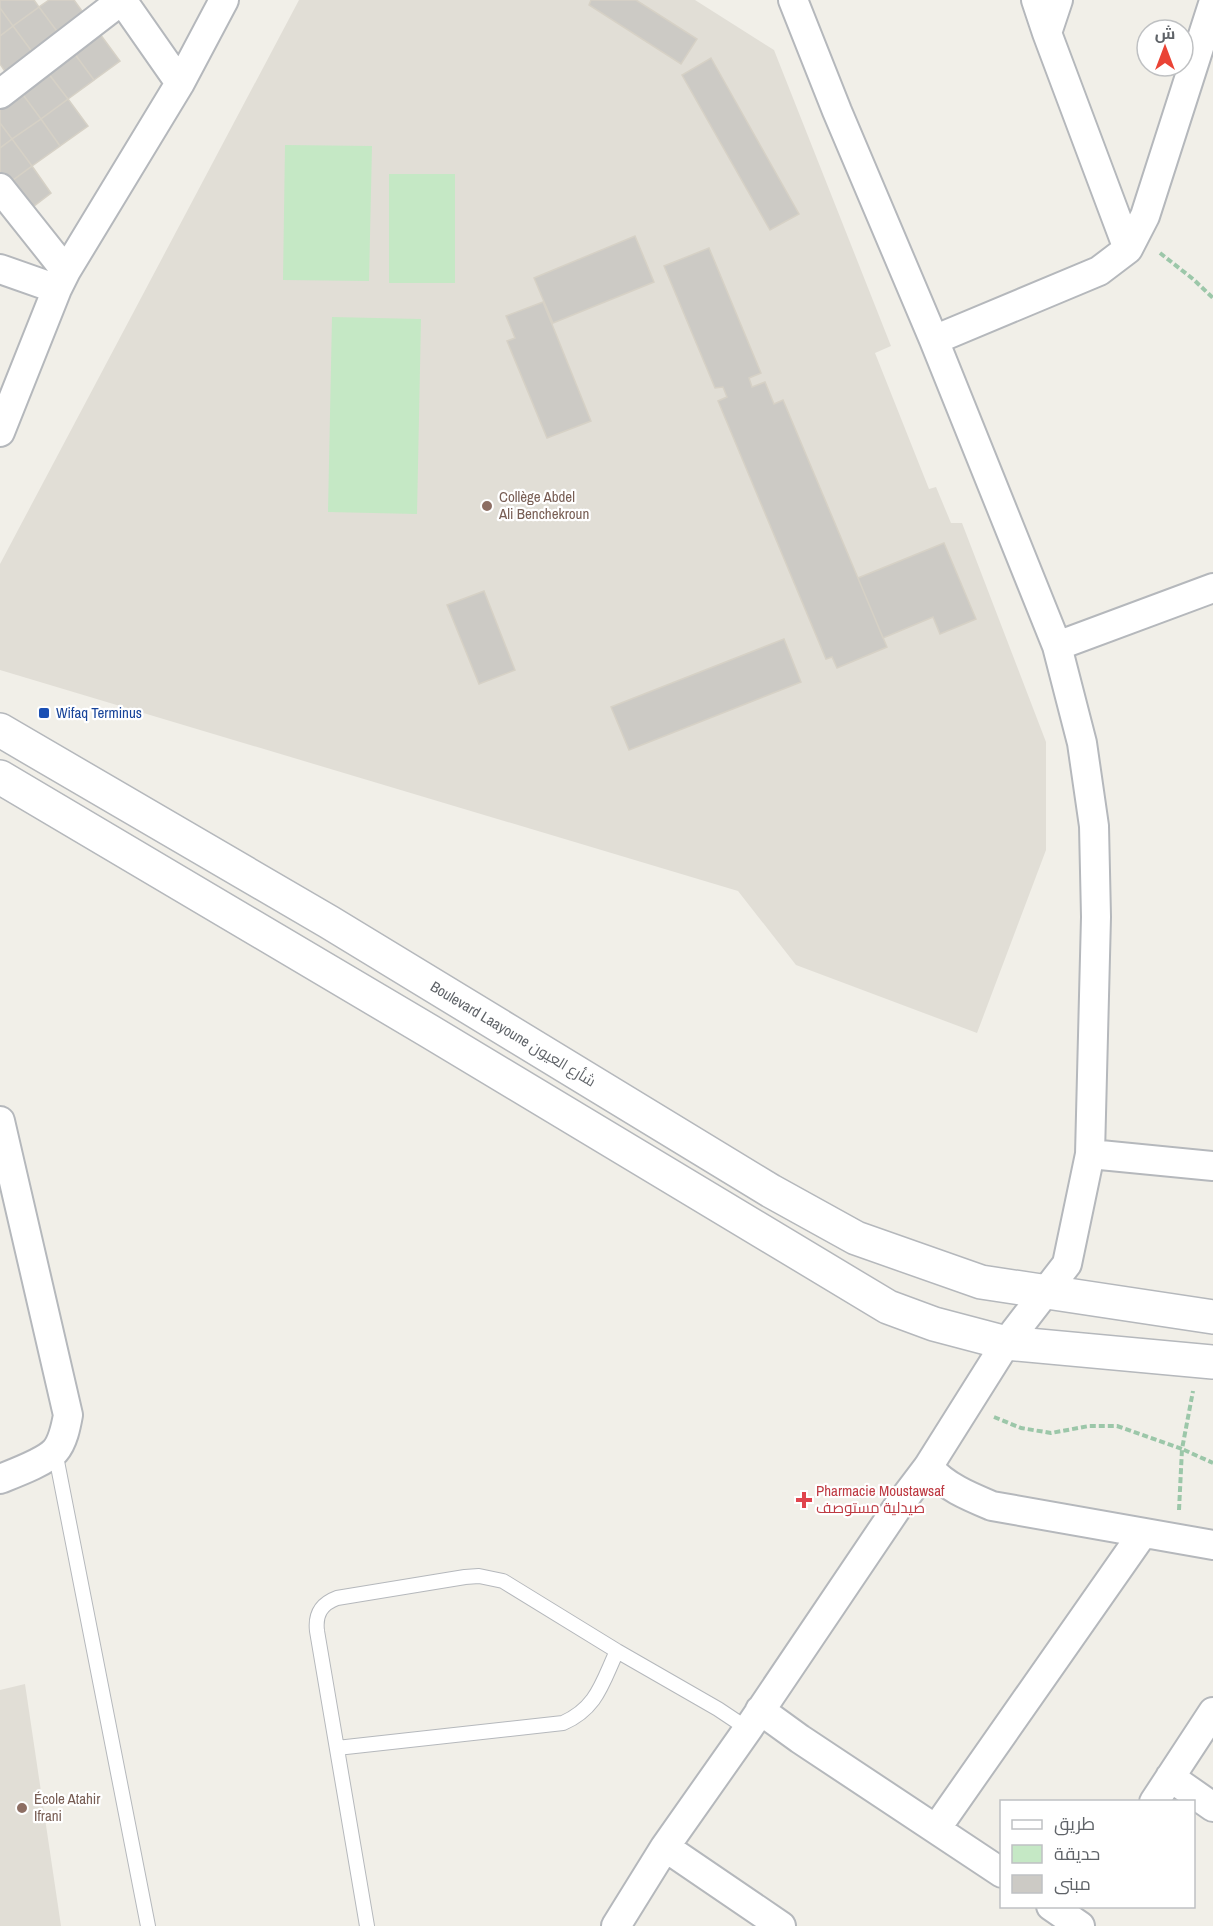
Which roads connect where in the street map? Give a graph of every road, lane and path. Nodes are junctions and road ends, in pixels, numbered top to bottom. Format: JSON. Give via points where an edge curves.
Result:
{"nodes":[{"id":1,"x":122,"y":0,"type":"edge"},
{"id":2,"x":224,"y":0,"type":"edge"},
{"id":3,"x":793,"y":0,"type":"edge"},
{"id":4,"x":1036,"y":0,"type":"edge"},
{"id":5,"x":1058,"y":0,"type":"edge"},
{"id":6,"x":1213,"y":4,"type":"edge"},
{"id":7,"x":1047,"y":33,"type":"junction"},
{"id":8,"x":180,"y":83,"type":"junction"},
{"id":9,"x":0,"y":94,"type":"edge"},
{"id":10,"x":0,"y":188,"type":"edge"},
{"id":11,"x":1132,"y":242,"type":"junction"},
{"id":12,"x":0,"y":269,"type":"edge"},
{"id":13,"x":61,"y":280,"type":"junction"},
{"id":14,"x":1213,"y":298,"type":"edge"},
{"id":15,"x":934,"y":340,"type":"junction"},
{"id":16,"x":11,"y":380,"type":"edge"},
{"id":17,"x":0,"y":432,"type":"edge"},
{"id":18,"x":1213,"y":588,"type":"edge"},
{"id":19,"x":1057,"y":646,"type":"junction"},
{"id":20,"x":0,"y":730,"type":"edge"},
{"id":21,"x":0,"y":777,"type":"edge"},
{"id":22,"x":0,"y":1121,"type":"edge"},
{"id":23,"x":1090,"y":1154,"type":"junction"},
{"id":24,"x":1213,"y":1166,"type":"edge"},
{"id":25,"x":1046,"y":1292,"type":"junction"},
{"id":26,"x":1213,"y":1317,"type":"edge"},
{"id":27,"x":1006,"y":1343,"type":"junction"},
{"id":28,"x":1205,"y":1361,"type":"edge"},
{"id":29,"x":966,"y":1405,"type":"junction"},
{"id":30,"x":1182,"y":1449,"type":"junction"},
{"id":31,"x":55,"y":1451,"type":"junction"},
{"id":32,"x":1213,"y":1462,"type":"edge"},
{"id":33,"x":928,"y":1467,"type":"junction"},
{"id":34,"x":0,"y":1479,"type":"edge"},
{"id":35,"x":1143,"y":1533,"type":"junction"},
{"id":36,"x":1178,"y":1539,"type":"junction"},
{"id":37,"x":1213,"y":1545,"type":"edge"},
{"id":38,"x":617,"y":1651,"type":"junction"},
{"id":39,"x":1213,"y":1712,"type":"edge"},
{"id":40,"x":754,"y":1719,"type":"junction"},
{"id":41,"x":337,"y":1748,"type":"junction"},
{"id":42,"x":1170,"y":1777,"type":"junction"},
{"id":43,"x":1155,"y":1800,"type":"edge"},
{"id":44,"x":1213,"y":1807,"type":"edge"},
{"id":45,"x":936,"y":1829,"type":"junction"},
{"id":46,"x":665,"y":1847,"type":"junction"},
{"id":47,"x":1000,"y":1872,"type":"edge"},
{"id":48,"x":1055,"y":1908,"type":"edge"},
{"id":49,"x":1078,"y":1920,"type":"edge"},
{"id":50,"x":148,"y":1926,"type":"edge"},
{"id":51,"x":368,"y":1926,"type":"edge"},
{"id":52,"x":616,"y":1926,"type":"edge"},
{"id":53,"x":781,"y":1926,"type":"edge"}],
"edges":[{"from":1,"to":8,"type":"street"},
{"from":1,"to":9,"type":"street"},
{"from":2,"to":8,"type":"street"},
{"from":3,"to":15,"type":"street"},
{"from":4,"to":7,"type":"street"},
{"from":5,"to":7,"type":"street"},
{"from":6,"to":11,"type":"street","via":[[1145,216]]},
{"from":7,"to":11,"type":"street"},
{"from":8,"to":13,"type":"street"},
{"from":10,"to":13,"type":"street"},
{"from":11,"to":14,"type":"path","via":[[1193,279]]},
{"from":11,"to":15,"type":"street","via":[[1099,271]]},
{"from":12,"to":13,"type":"street"},
{"from":13,"to":16,"type":"street"},
{"from":15,"to":19,"type":"street"},
{"from":16,"to":17,"type":"street"},
{"from":18,"to":19,"type":"street"},
{"from":19,"to":23,"type":"street","via":[[1082,742],[1094,826],[1096,916]]},
{"from":20,"to":25,"type":"street","name":"Boulevard Laayoune شأرع العيون","via":[[856,1238],[981,1282]]},
{"from":21,"to":27,"type":"street","via":[[888,1307]]},
{"from":22,"to":31,"type":"street","via":[[67,1409],[66,1430]]},
{"from":23,"to":24,"type":"street"},
{"from":23,"to":25,"type":"street","via":[[1067,1264]]},
{"from":25,"to":26,"type":"street","name":"Boulevard Laayoune شأرع العيون"},
{"from":25,"to":27,"type":"street"},
{"from":27,"to":28,"type":"street"},
{"from":27,"to":29,"type":"street"},
{"from":28,"to":30,"type":"path"},
{"from":29,"to":30,"type":"path","via":[[1021,1428],[1051,1433],[1117,1426]]},
{"from":29,"to":33,"type":"street"},
{"from":30,"to":32,"type":"path"},
{"from":30,"to":36,"type":"path"},
{"from":31,"to":34,"type":"street"},
{"from":31,"to":50,"type":"lane"},
{"from":33,"to":35,"type":"street","via":[[963,1494],[992,1506]]},
{"from":33,"to":40,"type":"street"},
{"from":35,"to":36,"type":"street"},
{"from":35,"to":45,"type":"street"},
{"from":36,"to":37,"type":"street"},
{"from":38,"to":40,"type":"lane","via":[[718,1709]]},
{"from":38,"to":41,"type":"lane","via":[[596,1698],[587,1709],[563,1723]]},
{"from":38,"to":41,"type":"lane","via":[[509,1584],[492,1578],[465,1577],[337,1598],[322,1606],[316,1622]]},
{"from":39,"to":42,"type":"street"},
{"from":40,"to":45,"type":"street","via":[[800,1739]]},
{"from":40,"to":46,"type":"street"},
{"from":41,"to":51,"type":"lane"},
{"from":42,"to":43,"type":"street"},
{"from":42,"to":44,"type":"street"},
{"from":45,"to":47,"type":"street"},
{"from":46,"to":52,"type":"street"},
{"from":46,"to":53,"type":"street"},
{"from":48,"to":49,"type":"street"}]}
